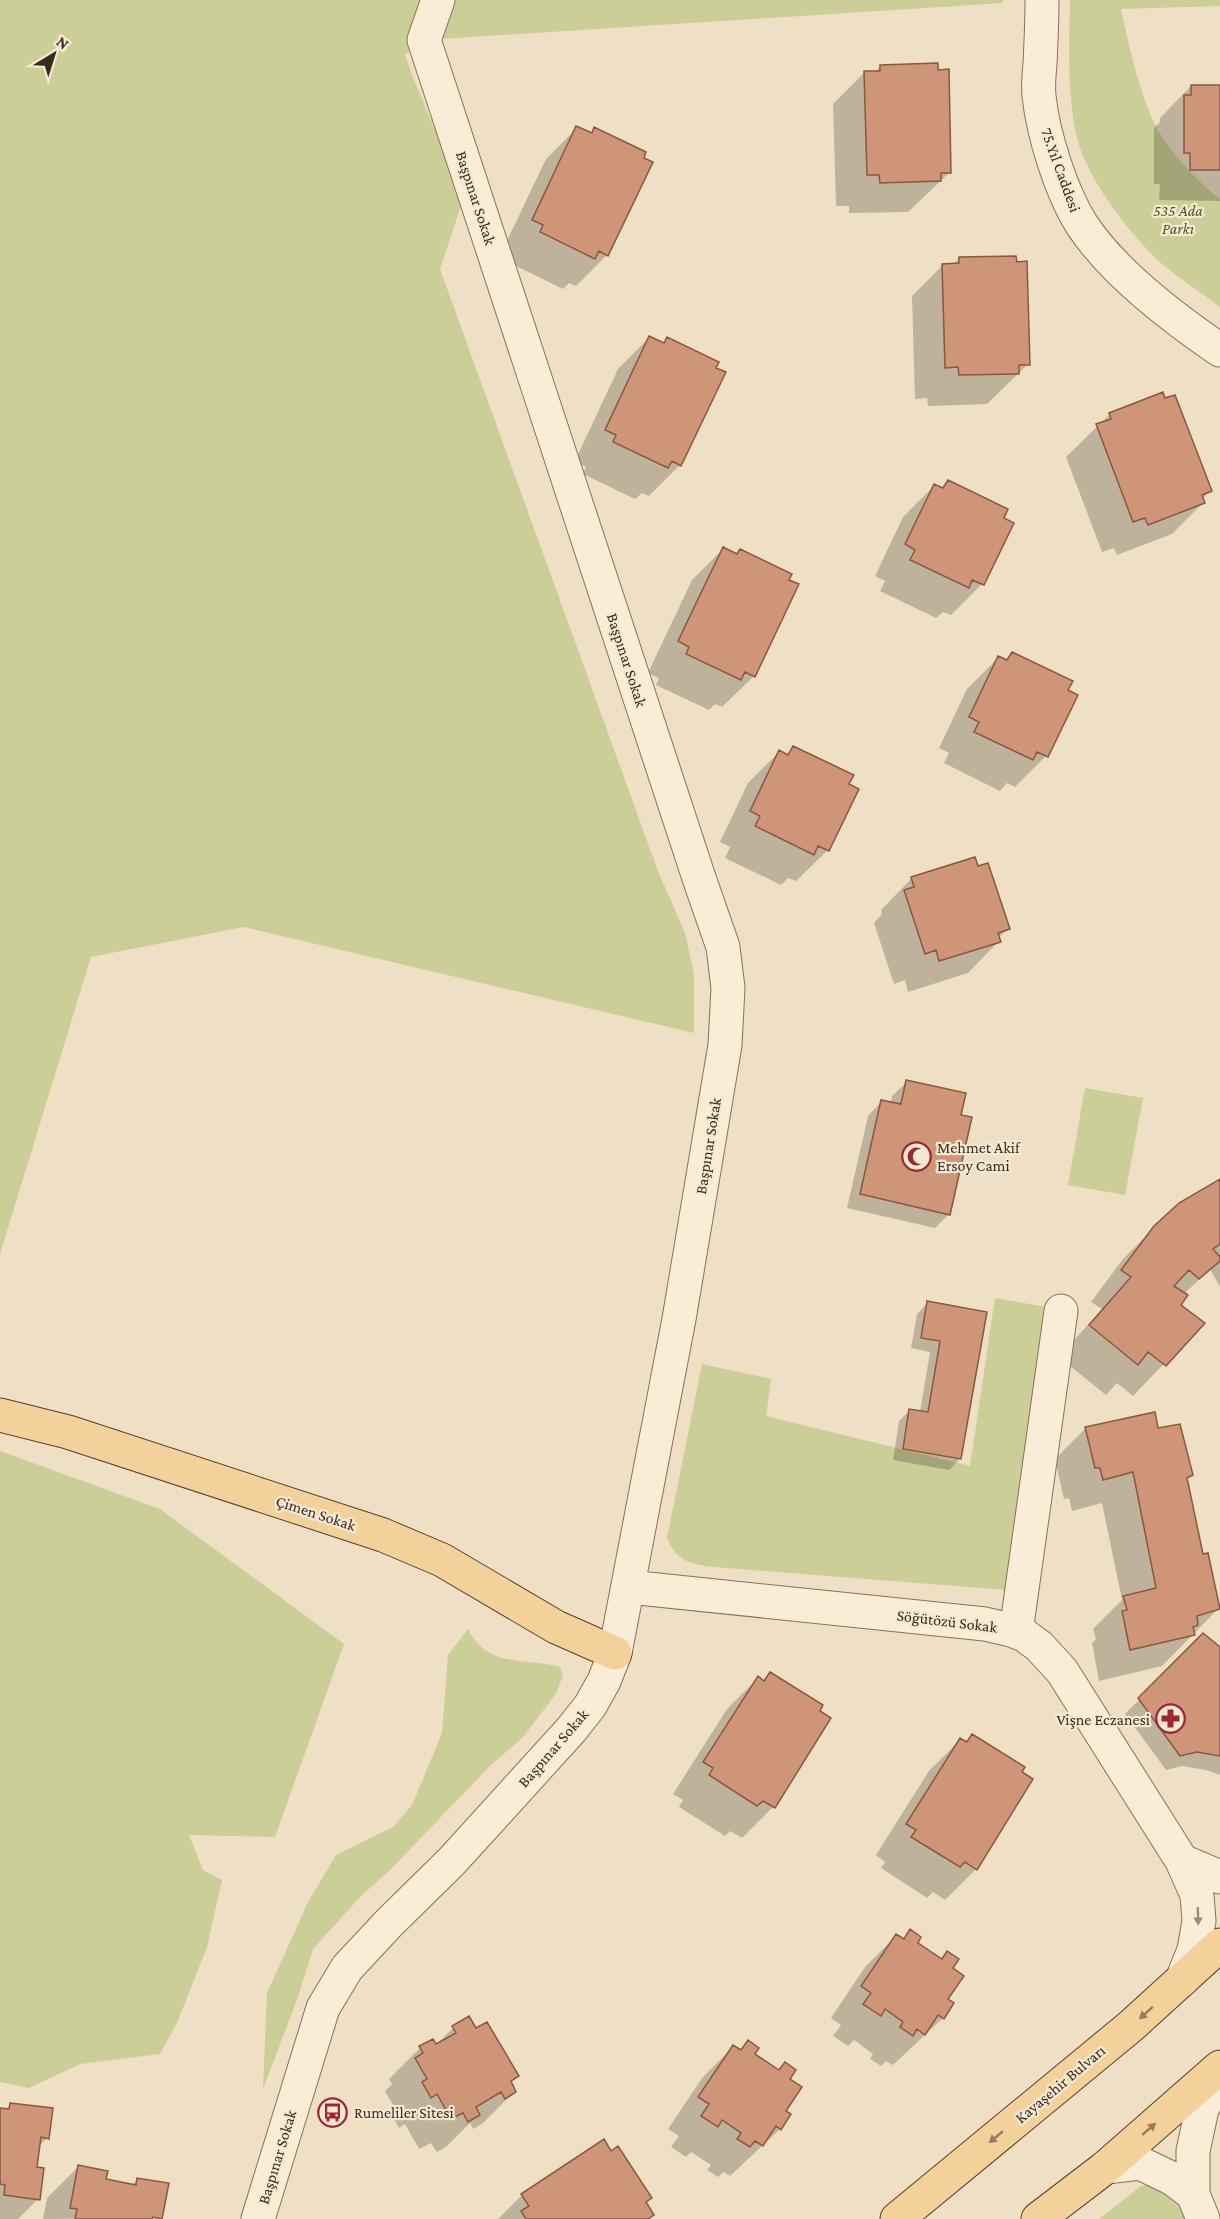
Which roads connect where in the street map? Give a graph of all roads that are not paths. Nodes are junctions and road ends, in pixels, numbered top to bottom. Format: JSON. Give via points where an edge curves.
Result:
{"nodes":[{"id":1,"x":438,"y":0,"type":"edge"},
{"id":2,"x":1042,"y":0,"type":"edge"},
{"id":3,"x":1220,"y":350,"type":"edge"},
{"id":4,"x":1061,"y":1311,"type":"dead end"},
{"id":5,"x":0,"y":1415,"type":"edge"},
{"id":6,"x":629,"y":1587,"type":"junction"},
{"id":7,"x":1016,"y":1632,"type":"junction"},
{"id":8,"x":615,"y":1653,"type":"junction"},
{"id":9,"x":1182,"y":1861,"type":"junction"},
{"id":10,"x":1220,"y":1877,"type":"edge"},
{"id":11,"x":1220,"y":1945,"type":"edge"},
{"id":12,"x":1182,"y":1980,"type":"junction"},
{"id":13,"x":1220,"y":2067,"type":"edge"},
{"id":14,"x":1220,"y":2074,"type":"edge"},
{"id":15,"x":1106,"y":2167,"type":"junction"},
{"id":16,"x":1198,"y":2206,"type":"edge"},
{"id":17,"x":916,"y":2207,"type":"edge"},
{"id":18,"x":258,"y":2219,"type":"edge"},
{"id":19,"x":897,"y":2219,"type":"edge"},
{"id":20,"x":1038,"y":2219,"type":"edge"}],
"edges":[{"from":1,"to":6,"type":"street","name":"Başpınar Sokak","via":[[424,40],[723,947],[728,988],[725,1045]]},
{"from":2,"to":3,"type":"street","name":"75.Yıl Caddesi","via":[[1039,94],[1046,138],[1069,200],[1099,248],[1171,314]]},
{"from":4,"to":7,"type":"street"},
{"from":5,"to":8,"type":"main road","name":"Çimen Sokak","via":[[68,1432],[383,1535],[442,1560],[556,1627]]},
{"from":6,"to":7,"type":"street","name":"Söğütözü Sokak","via":[[985,1624]]},
{"from":6,"to":8,"type":"street","name":"Başpınar Sokak"},
{"from":7,"to":9,"type":"street","name":"Söğütözü Sokak","via":[[1039,1646],[1062,1671]]},
{"from":8,"to":18,"type":"street","name":"Başpınar Sokak","via":[[590,1706],[571,1730],[452,1861],[347,1968],[323,2008]]},
{"from":9,"to":10,"type":"street"},
{"from":9,"to":12,"type":"street","name":"Söğütözü Sokak","one_way":true,"via":[[1197,1895],[1199,1921],[1194,1950]]},
{"from":11,"to":12,"type":"main road","name":"Kayaşehir Bulvarı"},
{"from":12,"to":17,"type":"main road","name":"Kayaşehir Bulvarı","one_way":true},
{"from":15,"to":13,"type":"main road","one_way":true},
{"from":14,"to":16,"type":"street","via":[[1200,2116],[1193,2151]]},
{"from":15,"to":16,"type":"street","via":[[1140,2163],[1173,2178]]},
{"from":15,"to":20,"type":"main road"},
{"from":17,"to":19,"type":"main road","name":"Kayaşehir Bulvarı"}]}
